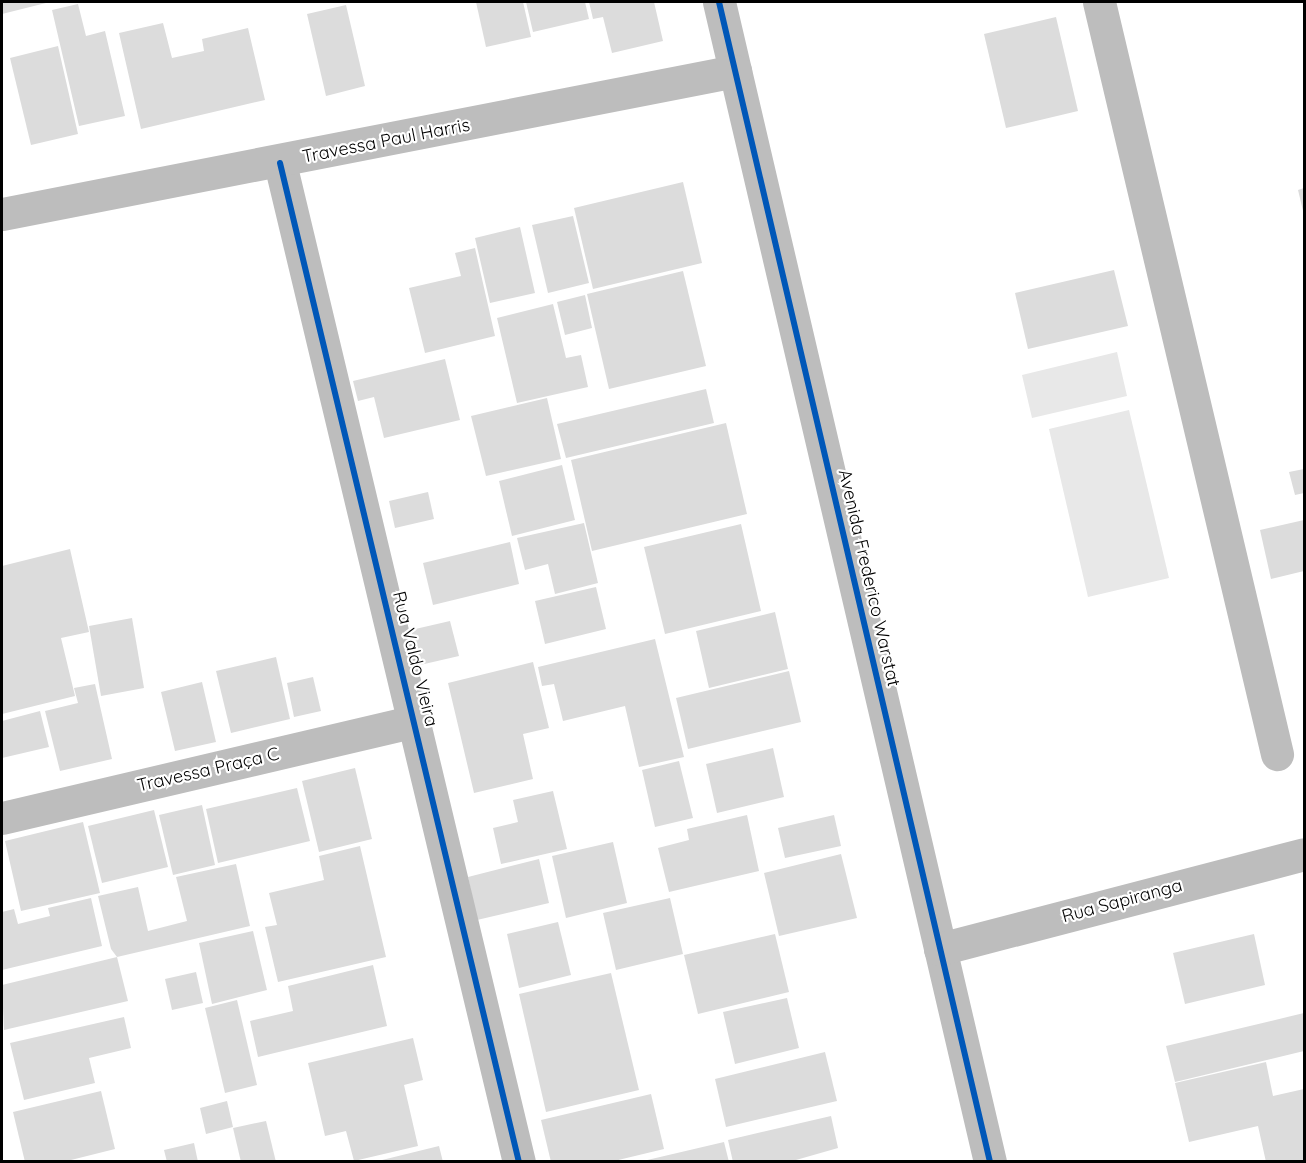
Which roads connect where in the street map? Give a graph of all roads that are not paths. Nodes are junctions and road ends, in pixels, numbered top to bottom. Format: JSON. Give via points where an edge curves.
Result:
{"nodes":[{"id":1,"x":719,"y":2,"type":"edge"},
{"id":2,"x":1100,"y":2,"type":"edge"},
{"id":3,"x":735,"y":71,"type":"junction"},
{"id":4,"x":280,"y":163,"type":"junction"},
{"id":5,"x":2,"y":214,"type":"edge"},
{"id":6,"x":414,"y":721,"type":"junction"},
{"id":7,"x":1277,"y":754,"type":"dead end"},
{"id":8,"x":2,"y":818,"type":"edge"},
{"id":9,"x":1305,"y":854,"type":"edge"},
{"id":10,"x":940,"y":949,"type":"junction"},
{"id":11,"x":519,"y":1161,"type":"edge"},
{"id":12,"x":990,"y":1161,"type":"edge"}],
"edges":[{"from":1,"to":3,"type":"street","name":"Avenida Frederico Warstat"},
{"from":2,"to":7,"type":"street"},
{"from":3,"to":4,"type":"street","name":"Travessa Paul Harris"},
{"from":3,"to":10,"type":"street","name":"Avenida Frederico Warstat"},
{"from":4,"to":5,"type":"street","name":"Travessa Paul Harris"},
{"from":4,"to":6,"type":"street","name":"Rua Valdo Vieira"},
{"from":6,"to":8,"type":"street","name":"Travessa Praça C"},
{"from":6,"to":11,"type":"street","name":"Rua Valdo Vieira"},
{"from":9,"to":10,"type":"street","name":"Rua Sapiranga"},
{"from":10,"to":12,"type":"street","name":"Avenida Frederico Warstat"}]}
